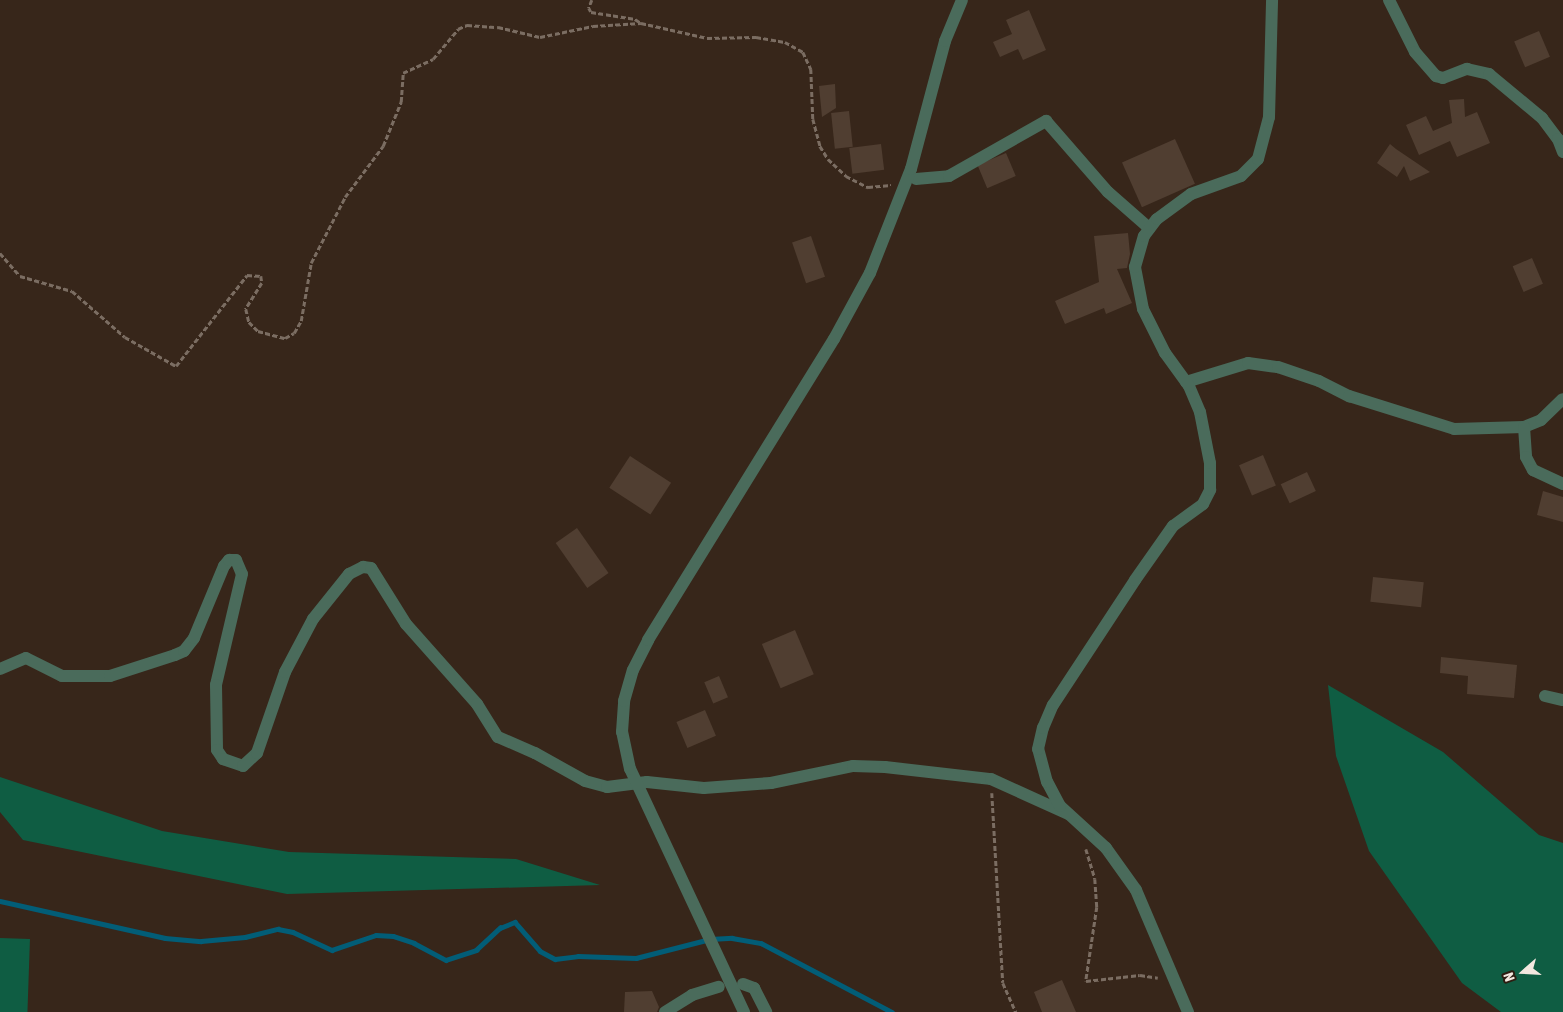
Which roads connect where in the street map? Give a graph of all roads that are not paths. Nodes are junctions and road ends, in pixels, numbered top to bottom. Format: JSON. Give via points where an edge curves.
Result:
{"nodes":[{"id":1,"x":962,"y":0,"type":"edge"},
{"id":2,"x":1272,"y":0,"type":"edge"},
{"id":3,"x":1389,"y":0,"type":"edge"},
{"id":4,"x":1563,"y":152,"type":"edge"},
{"id":5,"x":916,"y":180,"type":"road end"},
{"id":6,"x":1149,"y":228,"type":"junction"},
{"id":7,"x":1186,"y":382,"type":"junction"},
{"id":8,"x":1563,"y":400,"type":"edge"},
{"id":9,"x":1524,"y":427,"type":"junction"},
{"id":10,"x":1563,"y":484,"type":"edge"},
{"id":11,"x":0,"y":669,"type":"edge"},
{"id":12,"x":1544,"y":696,"type":"dead end"},
{"id":13,"x":1563,"y":700,"type":"edge"},
{"id":14,"x":635,"y":783,"type":"junction"},
{"id":15,"x":1068,"y":814,"type":"junction"},
{"id":16,"x":738,"y":985,"type":"junction"},
{"id":17,"x":719,"y":987,"type":"dead end"},
{"id":18,"x":665,"y":1012,"type":"edge"},
{"id":19,"x":744,"y":1012,"type":"edge"},
{"id":20,"x":766,"y":1012,"type":"edge"},
{"id":21,"x":1188,"y":1012,"type":"edge"}],
"edges":[{"from":1,"to":14,"type":"street","via":[[945,40],[908,176],[870,273],[834,339],[648,640],[633,670],[622,720],[624,746]]},
{"from":2,"to":6,"type":"street","via":[[1269,117],[1258,159],[1240,176],[1179,201]]},
{"from":3,"to":4,"type":"street","via":[[1415,52],[1436,76],[1443,78],[1467,69],[1489,74],[1542,118]]},
{"from":5,"to":6,"type":"street","via":[[949,176],[1046,121],[1108,192]]},
{"from":6,"to":7,"type":"street","via":[[1137,252],[1135,267],[1139,299],[1165,353]]},
{"from":7,"to":9,"type":"street","via":[[1248,363],[1278,367],[1319,381],[1349,396],[1445,427]]},
{"from":7,"to":15,"type":"street","via":[[1203,424],[1210,490],[1203,504],[1172,526],[1053,705],[1038,749],[1042,770],[1055,797]]},
{"from":8,"to":9,"type":"street","via":[[1542,420]]},
{"from":9,"to":10,"type":"street","via":[[1526,457],[1533,470]]},
{"from":11,"to":14,"type":"street","via":[[26,658],[62,676],[110,676],[184,651],[194,638],[224,566],[229,560],[236,560],[242,574],[216,685],[216,750],[223,759],[242,766],[257,753],[285,672],[313,619],[349,574],[363,567],[371,568],[406,624],[477,704],[498,736],[535,752],[585,781],[607,787]]},
{"from":12,"to":13,"type":"street"},
{"from":14,"to":15,"type":"street","via":[[704,788],[757,784],[854,766],[920,770],[991,779]]},
{"from":14,"to":16,"type":"street"},
{"from":15,"to":21,"type":"street","via":[[1106,848],[1136,890]]},
{"from":16,"to":19,"type":"street"},
{"from":16,"to":20,"type":"street","via":[[754,988]]},
{"from":17,"to":18,"type":"street","via":[[692,995]]}]}
